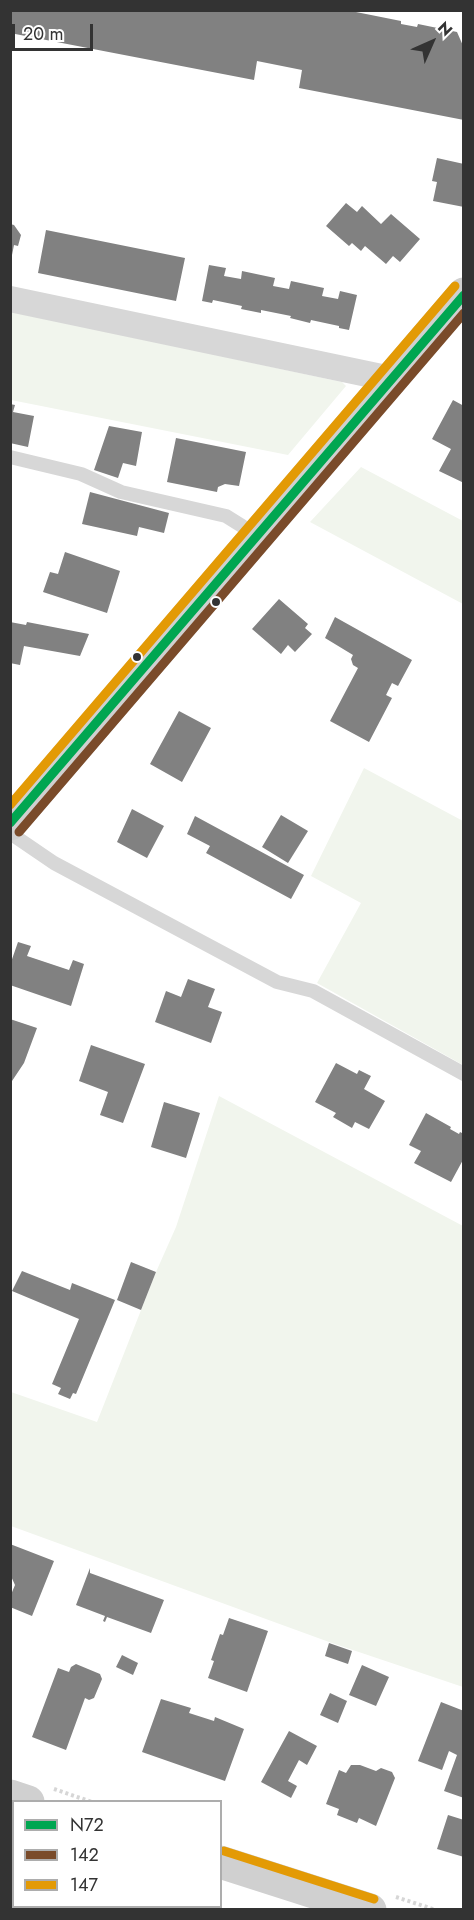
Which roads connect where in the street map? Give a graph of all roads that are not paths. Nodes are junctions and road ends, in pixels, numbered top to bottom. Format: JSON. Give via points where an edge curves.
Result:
{"nodes":[{"id":1,"x":464,"y":294,"type":"edge"},
{"id":2,"x":10,"y":299,"type":"edge"},
{"id":3,"x":391,"y":379,"type":"junction"},
{"id":4,"x":10,"y":458,"type":"edge"},
{"id":5,"x":255,"y":540,"type":"junction"},
{"id":6,"x":10,"y":824,"type":"edge"},
{"id":7,"x":10,"y":833,"type":"edge"},
{"id":8,"x":464,"y":1074,"type":"edge"},
{"id":9,"x":222,"y":1864,"type":"edge"},
{"id":10,"x":370,"y":1910,"type":"edge"}],
"edges":[{"from":1,"to":3,"type":"street"},
{"from":2,"to":3,"type":"street"},
{"from":3,"to":5,"type":"street"},
{"from":4,"to":5,"type":"lane","via":[[81,474],[121,492],[226,516]]},
{"from":5,"to":6,"type":"street"},
{"from":7,"to":8,"type":"lane","via":[[54,863],[277,982],[313,991]]},
{"from":9,"to":10,"type":"street"}]}
